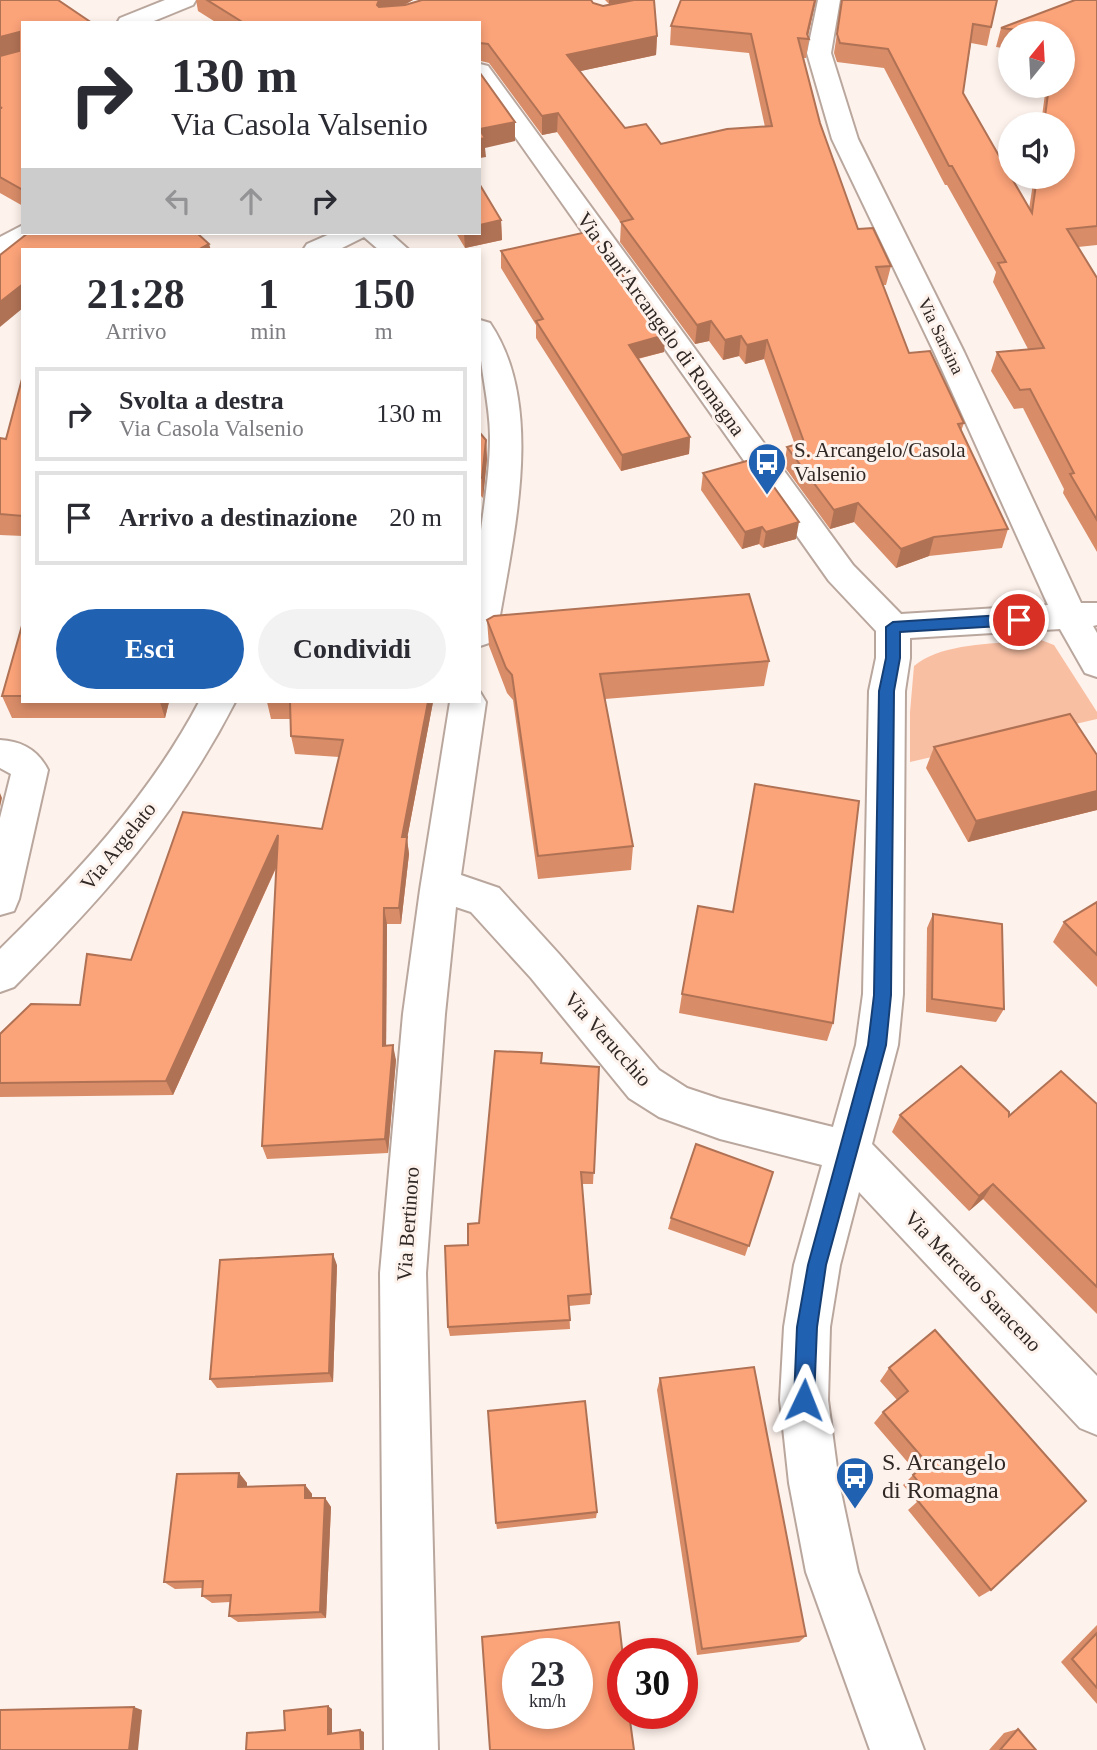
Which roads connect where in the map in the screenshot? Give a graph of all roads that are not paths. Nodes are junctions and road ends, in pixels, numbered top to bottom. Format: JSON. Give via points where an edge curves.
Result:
{"nodes":[{"id":1,"x":186,"y":0,"type":"edge"},
{"id":2,"x":829,"y":0,"type":"edge"},
{"id":3,"x":133,"y":21,"type":"edge"},
{"id":4,"x":481,"y":72,"type":"edge"},
{"id":5,"x":22,"y":235,"type":"edge"},
{"id":6,"x":349,"y":235,"type":"edge"},
{"id":7,"x":376,"y":235,"type":"edge"},
{"id":8,"x":321,"y":248,"type":"edge"},
{"id":9,"x":393,"y":248,"type":"edge"},
{"id":10,"x":0,"y":249,"type":"edge"},
{"id":11,"x":481,"y":331,"type":"edge"},
{"id":12,"x":1084,"y":615,"type":"edge"},
{"id":13,"x":481,"y":626,"type":"edge"},
{"id":14,"x":893,"y":627,"type":"junction"},
{"id":15,"x":1097,"y":664,"type":"edge"},
{"id":16,"x":216,"y":703,"type":"edge"},
{"id":17,"x":468,"y":703,"type":"edge"},
{"id":18,"x":0,"y":754,"type":"edge"},
{"id":19,"x":439,"y":890,"type":"junction"},
{"id":20,"x":0,"y":900,"type":"edge"},
{"id":21,"x":4,"y":961,"type":"edge"},
{"id":22,"x":849,"y":1151,"type":"junction"},
{"id":23,"x":1097,"y":1411,"type":"edge"},
{"id":24,"x":411,"y":1750,"type":"edge"},
{"id":25,"x":897,"y":1750,"type":"edge"}],
"edges":[{"from":1,"to":3,"type":"street"},
{"from":2,"to":12,"type":"street","name":"Via Sarsina","via":[[819,53],[845,139]]},
{"from":4,"to":14,"type":"street","name":"Via Sant'Arcangelo di Romagna","via":[[841,573]]},
{"from":5,"to":10,"type":"street"},
{"from":6,"to":8,"type":"street"},
{"from":7,"to":9,"type":"street"},
{"from":11,"to":13,"type":"street","via":[[495,365],[504,414],[506,467]]},
{"from":12,"to":14,"type":"street"},
{"from":12,"to":15,"type":"street","name":"Via Sarsina"},
{"from":14,"to":22,"type":"street","via":[[887,691],[883,995],[877,1045]]},
{"from":16,"to":21,"type":"street","name":"Via Argelato","via":[[196,741],[106,867]]},
{"from":17,"to":19,"type":"street","name":"Via Bertinoro"},
{"from":18,"to":20,"type":"street","via":[[13,755],[30,769]]},
{"from":19,"to":22,"type":"street","name":"Via Verucchio","via":[[461,891],[485,900],[644,1084],[674,1103],[720,1119]]},
{"from":19,"to":24,"type":"street","name":"Via Bertinoro","via":[[403,1273]]},
{"from":22,"to":23,"type":"street","name":"Via Mercato Saraceno"},
{"from":22,"to":25,"type":"street","via":[[817,1265],[807,1327],[804,1400],[832,1572]]}]}
